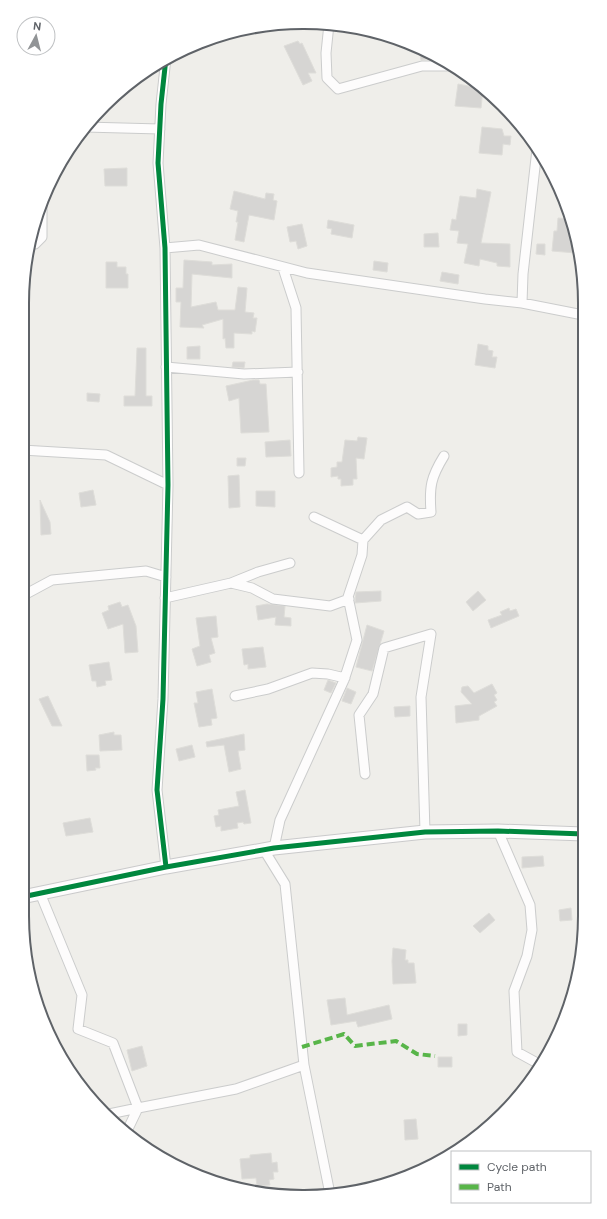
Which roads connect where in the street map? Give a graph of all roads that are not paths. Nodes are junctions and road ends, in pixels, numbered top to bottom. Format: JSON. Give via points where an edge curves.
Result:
{"nodes":[{"id":1,"x":328,"y":30,"type":"edge"},
{"id":2,"x":165,"y":66,"type":"edge"},
{"id":3,"x":441,"y":66,"type":"edge"},
{"id":4,"x":93,"y":128,"type":"edge"},
{"id":5,"x":160,"y":129,"type":"junction"},
{"id":6,"x":536,"y":158,"type":"edge"},
{"id":7,"x":42,"y":221,"type":"edge"},
{"id":8,"x":35,"y":244,"type":"dead end"},
{"id":9,"x":165,"y":248,"type":"junction"},
{"id":10,"x":283,"y":268,"type":"junction"},
{"id":11,"x":522,"y":303,"type":"junction"},
{"id":12,"x":578,"y":313,"type":"edge"},
{"id":13,"x":166,"y":366,"type":"junction"},
{"id":14,"x":298,"y":372,"type":"junction"},
{"id":15,"x":29,"y":450,"type":"edge"},
{"id":16,"x":444,"y":456,"type":"dead end"},
{"id":17,"x":299,"y":474,"type":"dead end"},
{"id":18,"x":168,"y":485,"type":"junction"},
{"id":19,"x":314,"y":517,"type":"dead end"},
{"id":20,"x":363,"y":540,"type":"junction"},
{"id":21,"x":290,"y":563,"type":"dead end"},
{"id":22,"x":166,"y":577,"type":"junction"},
{"id":23,"x":231,"y":583,"type":"junction"},
{"id":24,"x":29,"y":592,"type":"edge"},
{"id":25,"x":165,"y":598,"type":"junction"},
{"id":26,"x":349,"y":599,"type":"junction"},
{"id":27,"x":345,"y":678,"type":"junction"},
{"id":28,"x":235,"y":696,"type":"dead end"},
{"id":29,"x":365,"y":774,"type":"dead end"},
{"id":30,"x":498,"y":831,"type":"junction"},
{"id":31,"x":425,"y":832,"type":"junction"},
{"id":32,"x":578,"y":834,"type":"edge"},
{"id":33,"x":269,"y":849,"type":"junction"},
{"id":34,"x":166,"y":867,"type":"junction"},
{"id":35,"x":40,"y":893,"type":"junction"},
{"id":36,"x":29,"y":895,"type":"edge"},
{"id":37,"x":536,"y":1062,"type":"edge"},
{"id":38,"x":304,"y":1066,"type":"junction"},
{"id":39,"x":138,"y":1108,"type":"junction"},
{"id":40,"x":113,"y":1113,"type":"edge"},
{"id":41,"x":129,"y":1127,"type":"edge"},
{"id":42,"x":329,"y":1189,"type":"edge"}],
"edges":[{"from":1,"to":3,"type":"street","via":[[327,78],[338,89],[422,66]]},
{"from":2,"to":5,"type":"street"},
{"from":4,"to":5,"type":"street"},
{"from":5,"to":9,"type":"street","via":[[158,163]]},
{"from":6,"to":11,"type":"street"},
{"from":7,"to":8,"type":"street","via":[[42,237]]},
{"from":9,"to":10,"type":"street","via":[[199,245]]},
{"from":9,"to":13,"type":"street"},
{"from":10,"to":11,"type":"street"},
{"from":10,"to":14,"type":"street","via":[[296,308]]},
{"from":11,"to":12,"type":"street"},
{"from":13,"to":14,"type":"street","via":[[244,374]]},
{"from":13,"to":18,"type":"street"},
{"from":14,"to":17,"type":"street"},
{"from":15,"to":18,"type":"street","via":[[106,455]]},
{"from":16,"to":20,"type":"street","via":[[434,473],[430,497],[431,512],[418,514],[406,507],[381,520]]},
{"from":18,"to":22,"type":"street"},
{"from":19,"to":20,"type":"street"},
{"from":20,"to":26,"type":"street","via":[[362,555]]},
{"from":21,"to":23,"type":"street"},
{"from":22,"to":24,"type":"street","via":[[146,571],[52,580]]},
{"from":22,"to":25,"type":"street"},
{"from":23,"to":25,"type":"street"},
{"from":23,"to":26,"type":"street","via":[[252,588],[273,598],[330,606]]},
{"from":25,"to":34,"type":"street","via":[[163,699],[157,790]]},
{"from":26,"to":27,"type":"street","via":[[358,640]]},
{"from":27,"to":28,"type":"street","via":[[312,673],[268,689]]},
{"from":27,"to":33,"type":"street"},
{"from":29,"to":31,"type":"street","via":[[359,715],[373,694],[384,648],[431,634],[421,697]]},
{"from":30,"to":31,"type":"street"},
{"from":30,"to":32,"type":"street"},
{"from":30,"to":37,"type":"street","via":[[530,905],[532,930],[527,956],[514,991],[517,1052]]},
{"from":31,"to":33,"type":"street"},
{"from":33,"to":34,"type":"street"},
{"from":33,"to":38,"type":"street","via":[[285,884]]},
{"from":34,"to":35,"type":"street"},
{"from":35,"to":36,"type":"street"},
{"from":35,"to":39,"type":"street","via":[[82,995],[78,1029],[113,1043]]},
{"from":38,"to":39,"type":"street","via":[[236,1089]]},
{"from":38,"to":42,"type":"street"},
{"from":39,"to":40,"type":"street"},
{"from":39,"to":41,"type":"street"}]}
